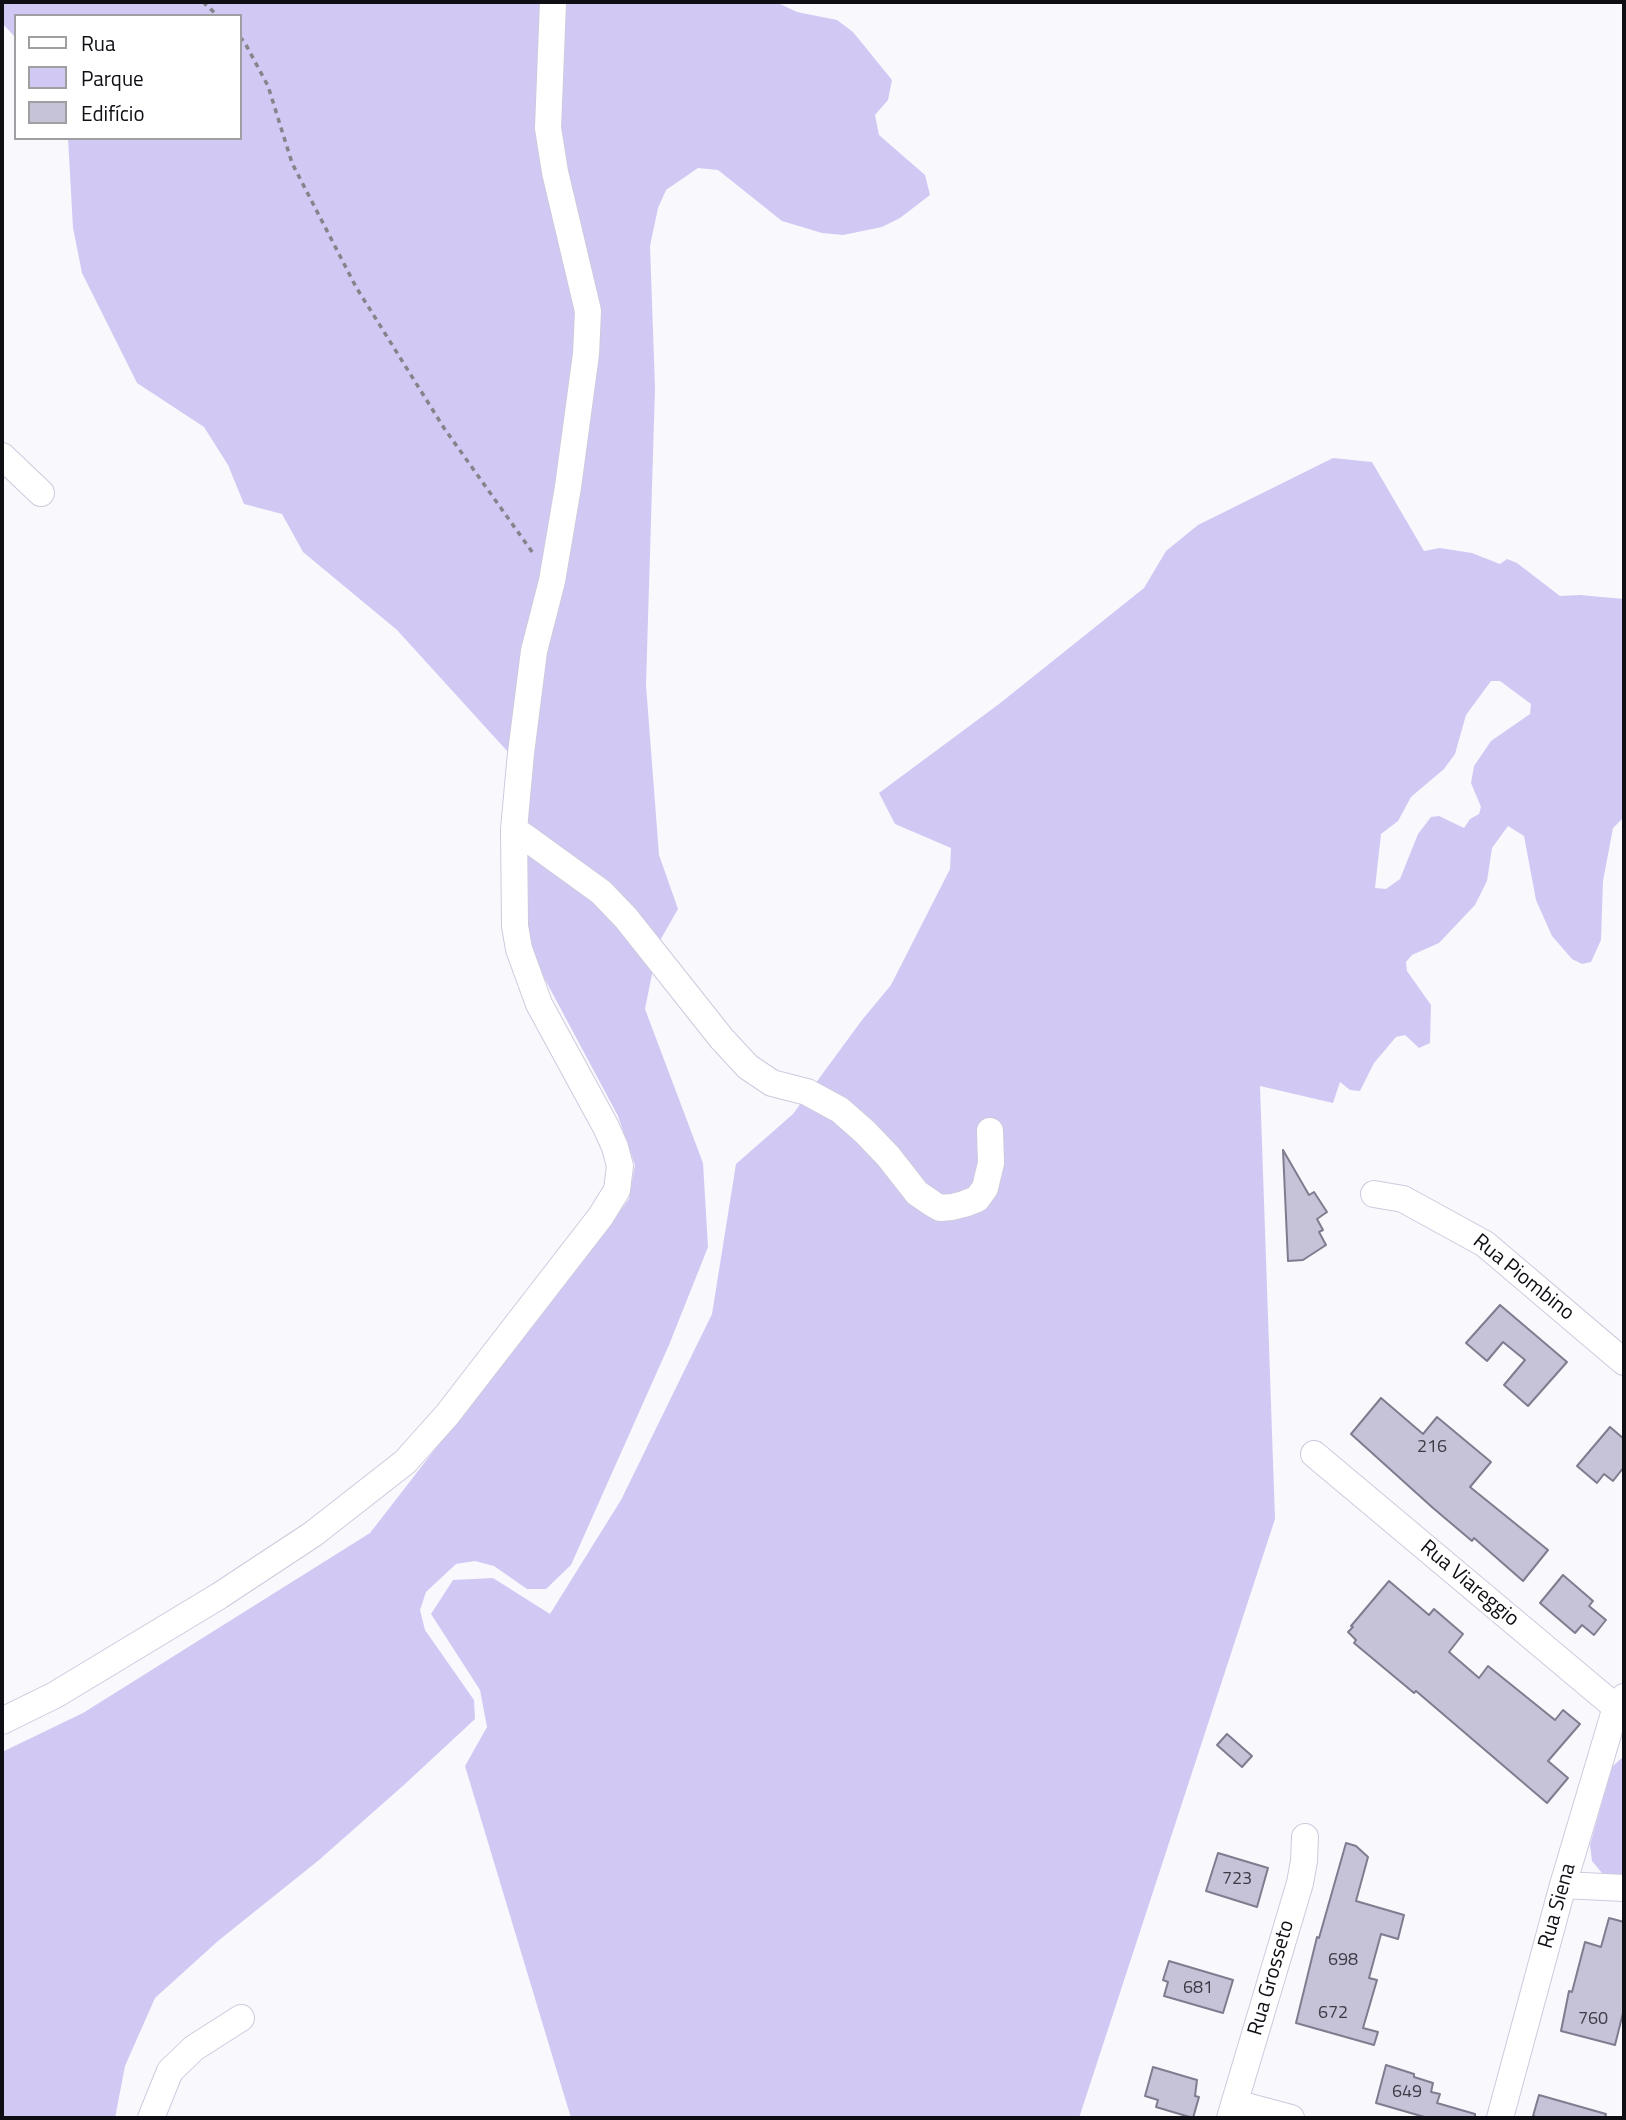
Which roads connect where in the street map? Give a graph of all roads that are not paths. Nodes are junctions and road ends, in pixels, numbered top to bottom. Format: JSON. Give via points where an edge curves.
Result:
{"nodes":[{"id":1,"x":553,"y":2,"type":"edge"},
{"id":2,"x":2,"y":456,"type":"edge"},
{"id":3,"x":41,"y":493,"type":"dead end"},
{"id":4,"x":514,"y":829,"type":"junction"},
{"id":5,"x":990,"y":1131,"type":"dead end"},
{"id":6,"x":1374,"y":1194,"type":"dead end"},
{"id":7,"x":1624,"y":1362,"type":"edge"},
{"id":8,"x":1314,"y":1454,"type":"dead end"},
{"id":9,"x":1622,"y":1706,"type":"edge"},
{"id":10,"x":2,"y":1721,"type":"edge"},
{"id":11,"x":1305,"y":1837,"type":"dead end"},
{"id":12,"x":1563,"y":1885,"type":"junction"},
{"id":13,"x":1624,"y":1888,"type":"edge"},
{"id":14,"x":241,"y":2018,"type":"dead end"},
{"id":15,"x":1233,"y":2111,"type":"edge"},
{"id":16,"x":151,"y":2118,"type":"edge"},
{"id":17,"x":1291,"y":2118,"type":"edge"},
{"id":18,"x":1500,"y":2118,"type":"edge"}],
"edges":[{"from":1,"to":4,"type":"street","via":[[548,128],[588,311],[586,354],[552,581],[534,651]]},
{"from":2,"to":3,"type":"street"},
{"from":4,"to":5,"type":"street","via":[[601,892],[748,1067],[772,1083],[807,1093],[840,1110],[888,1156],[917,1193],[933,1204],[940,1208],[977,1199],[991,1163]]},
{"from":4,"to":10,"type":"street","via":[[519,949],[539,1004],[615,1147],[620,1166],[617,1190],[447,1415],[405,1462],[313,1534],[219,1596],[55,1695]]},
{"from":6,"to":7,"type":"street","name":"Rua Piombino","via":[[1403,1199],[1485,1244]]},
{"from":8,"to":9,"type":"street","name":"Rua Viareggio"},
{"from":9,"to":12,"type":"street","name":"Rua Siena"},
{"from":11,"to":15,"type":"street","name":"Rua Grosseto","via":[[1300,1883]]},
{"from":12,"to":13,"type":"street"},
{"from":12,"to":18,"type":"street","name":"Rua Siena"},
{"from":14,"to":16,"type":"street","via":[[194,2048],[170,2071]]},
{"from":15,"to":17,"type":"street"}]}
